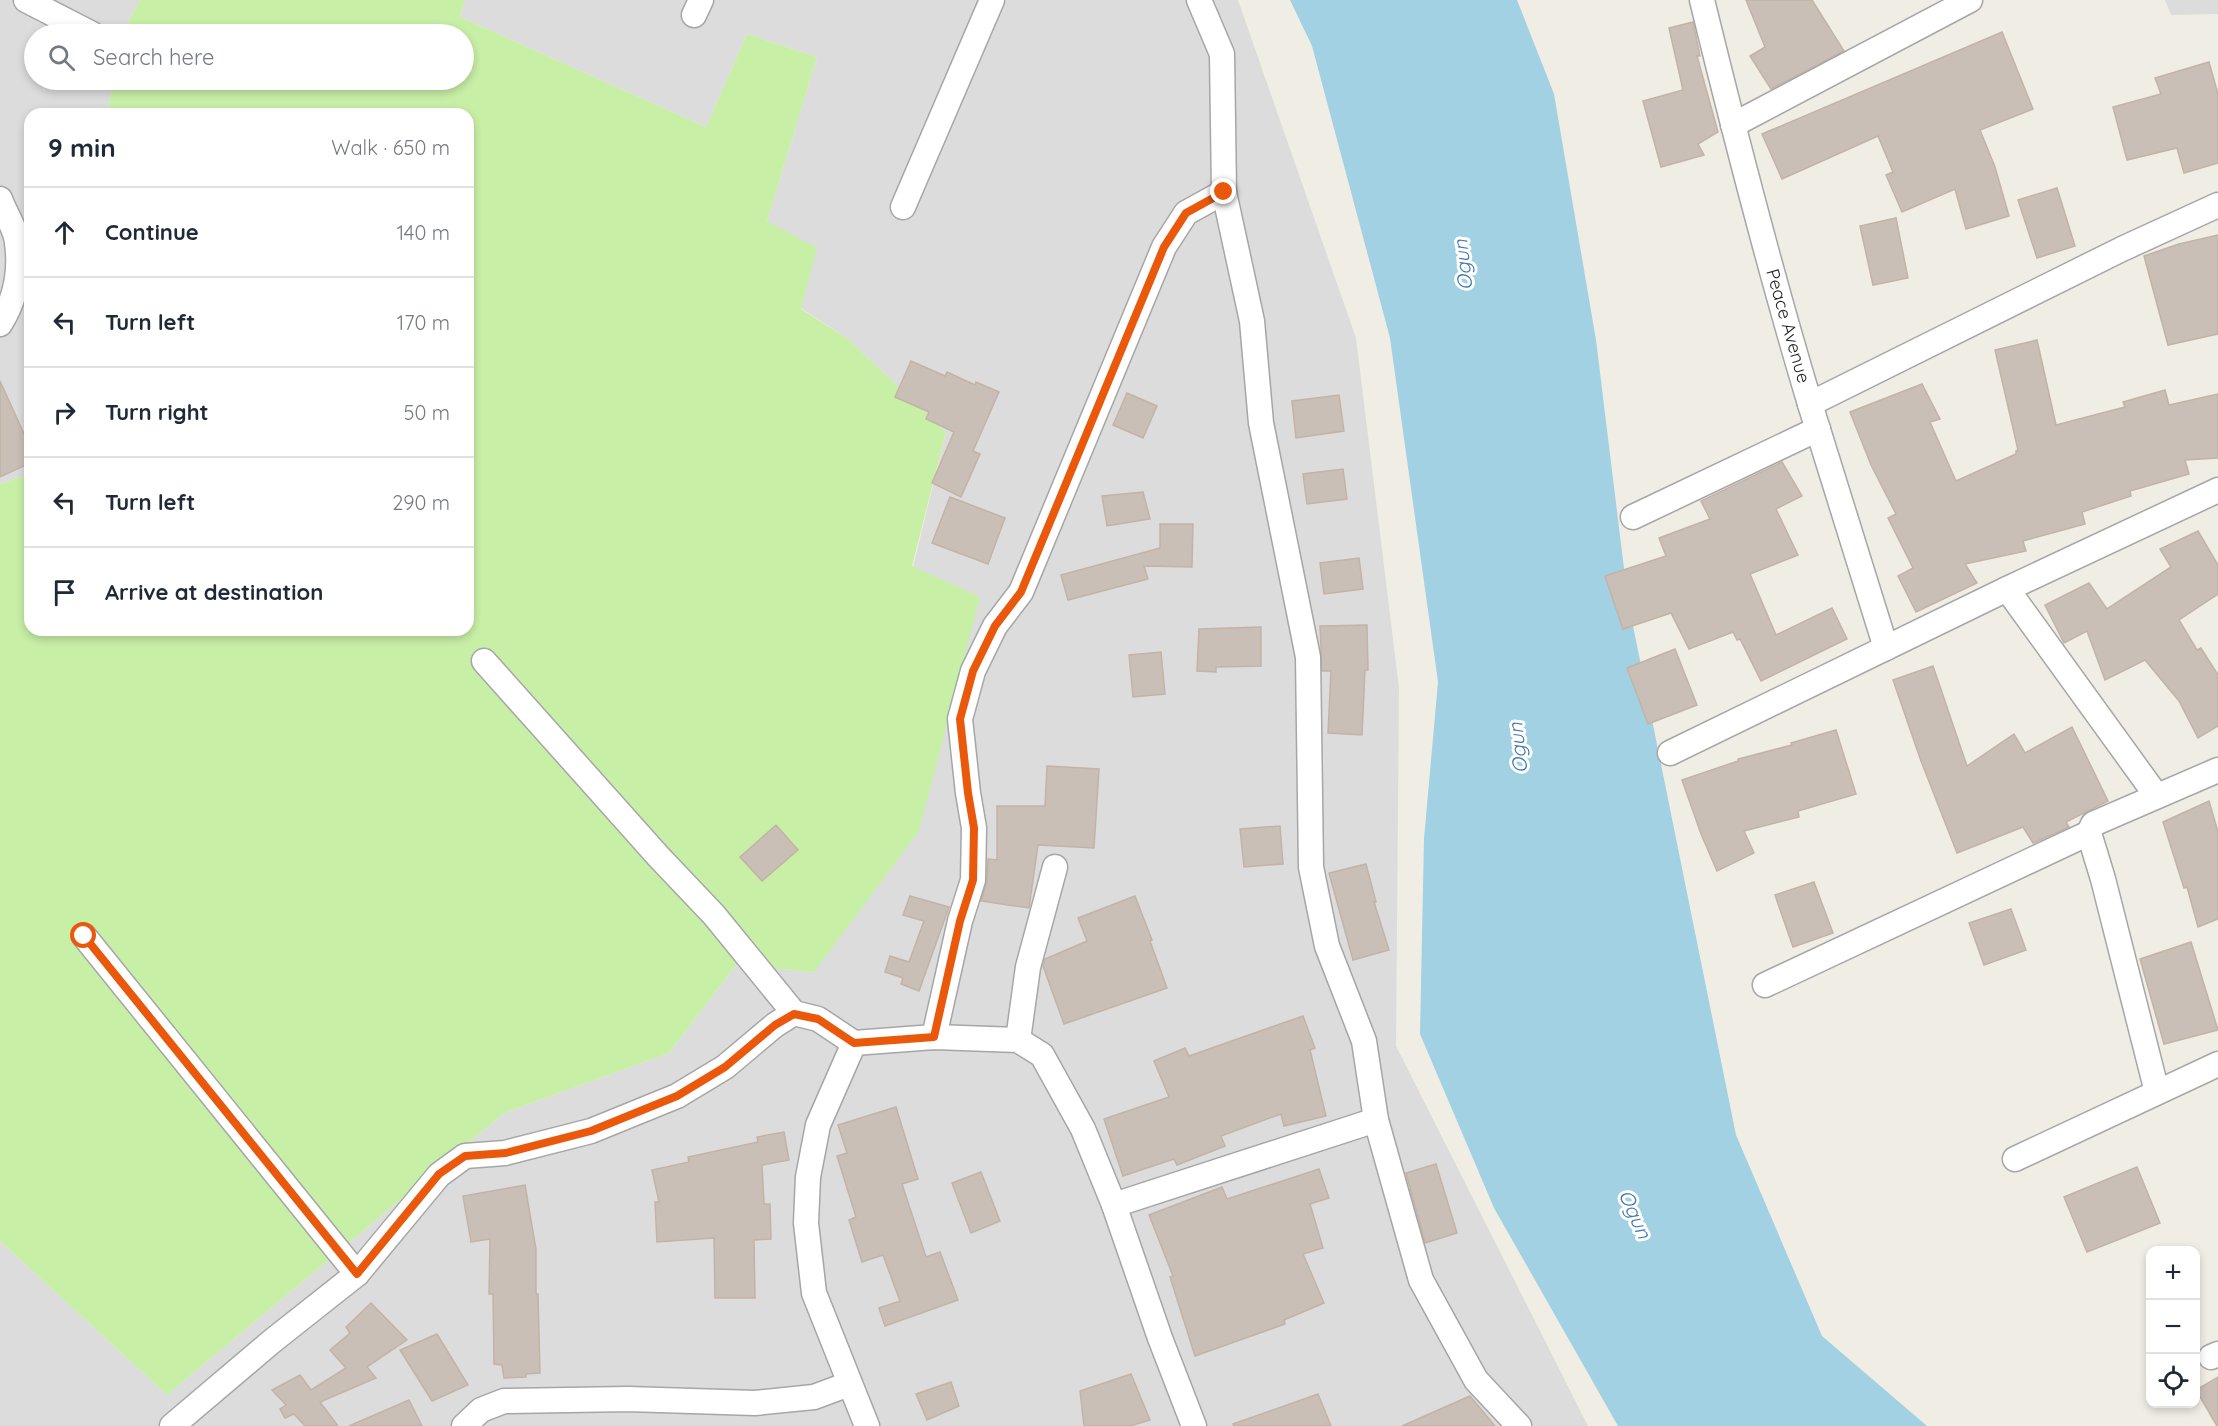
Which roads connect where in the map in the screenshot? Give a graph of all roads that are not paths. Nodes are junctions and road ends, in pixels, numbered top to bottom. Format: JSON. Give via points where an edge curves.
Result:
{"nodes":[{"id":1,"x":26,"y":0,"type":"edge"},
{"id":2,"x":992,"y":0,"type":"edge"},
{"id":3,"x":1199,"y":0,"type":"edge"},
{"id":4,"x":1702,"y":0,"type":"edge"},
{"id":5,"x":1961,"y":2,"type":"edge"},
{"id":6,"x":73,"y":24,"type":"edge"},
{"id":7,"x":1733,"y":125,"type":"junction"},
{"id":8,"x":1224,"y":192,"type":"junction"},
{"id":9,"x":0,"y":199,"type":"edge"},
{"id":10,"x":2218,"y":205,"type":"edge"},
{"id":11,"x":903,"y":207,"type":"dead end"},
{"id":12,"x":23,"y":292,"type":"edge"},
{"id":13,"x":0,"y":324,"type":"edge"},
{"id":14,"x":1810,"y":404,"type":"junction"},
{"id":15,"x":1818,"y":429,"type":"junction"},
{"id":16,"x":2218,"y":490,"type":"edge"},
{"id":17,"x":1633,"y":517,"type":"dead end"},
{"id":18,"x":2007,"y":589,"type":"junction"},
{"id":19,"x":1886,"y":648,"type":"junction"},
{"id":20,"x":484,"y":661,"type":"dead end"},
{"id":21,"x":1670,"y":753,"type":"dead end"},
{"id":22,"x":2218,"y":770,"type":"edge"},
{"id":23,"x":2156,"y":795,"type":"junction"},
{"id":24,"x":2089,"y":832,"type":"junction"},
{"id":25,"x":1055,"y":867,"type":"dead end"},
{"id":26,"x":84,"y":936,"type":"dead end"},
{"id":27,"x":1765,"y":985,"type":"dead end"},
{"id":28,"x":794,"y":1014,"type":"junction"},
{"id":29,"x":934,"y":1037,"type":"junction"},
{"id":30,"x":1018,"y":1040,"type":"junction"},
{"id":31,"x":854,"y":1043,"type":"junction"},
{"id":32,"x":2218,"y":1064,"type":"edge"},
{"id":33,"x":2157,"y":1092,"type":"junction"},
{"id":34,"x":1376,"y":1120,"type":"junction"},
{"id":35,"x":2015,"y":1159,"type":"dead end"},
{"id":36,"x":1114,"y":1205,"type":"junction"},
{"id":37,"x":357,"y":1274,"type":"junction"},
{"id":38,"x":849,"y":1384,"type":"junction"},
{"id":39,"x":172,"y":1426,"type":"edge"},
{"id":40,"x":464,"y":1426,"type":"edge"},
{"id":41,"x":867,"y":1426,"type":"edge"},
{"id":42,"x":1194,"y":1426,"type":"edge"},
{"id":43,"x":1519,"y":1426,"type":"edge"}],
"edges":[{"from":1,"to":6,"type":"street"},
{"from":2,"to":11,"type":"street"},
{"from":3,"to":8,"type":"street","via":[[1222,54]]},
{"from":4,"to":7,"type":"street","name":"Peace Avenue"},
{"from":5,"to":7,"type":"street"},
{"from":7,"to":14,"type":"street","name":"Peace Avenue"},
{"from":8,"to":29,"type":"street","via":[[1186,213],[1164,247],[1021,592],[995,626],[973,671],[960,719],[974,828],[973,880]]},
{"from":8,"to":34,"type":"street","via":[[1252,321],[1262,423],[1308,657],[1311,867],[1328,946],[1364,1041]]},
{"from":9,"to":12,"type":"street","via":[[17,242]]},
{"from":10,"to":14,"type":"street"},
{"from":12,"to":13,"type":"street"},
{"from":14,"to":15,"type":"street","name":"Peace Avenue"},
{"from":15,"to":17,"type":"street"},
{"from":15,"to":19,"type":"street","name":"Peace Avenue"},
{"from":16,"to":18,"type":"street"},
{"from":18,"to":19,"type":"street"},
{"from":18,"to":23,"type":"street"},
{"from":19,"to":21,"type":"street"},
{"from":20,"to":28,"type":"street","via":[[714,915]]},
{"from":22,"to":23,"type":"street"},
{"from":23,"to":24,"type":"street","via":[[2093,825]]},
{"from":24,"to":27,"type":"street"},
{"from":24,"to":33,"type":"street"},
{"from":25,"to":30,"type":"street","via":[[1028,967]]},
{"from":26,"to":37,"type":"street"},
{"from":28,"to":31,"type":"street","via":[[818,1019]]},
{"from":28,"to":37,"type":"street","via":[[725,1067],[677,1096],[591,1131],[506,1153],[465,1156],[439,1174]]},
{"from":29,"to":30,"type":"street"},
{"from":29,"to":31,"type":"street"},
{"from":30,"to":36,"type":"street","via":[[1042,1055],[1083,1130]]},
{"from":31,"to":38,"type":"street","via":[[818,1125],[808,1177],[806,1223],[814,1293]]},
{"from":32,"to":33,"type":"street"},
{"from":33,"to":35,"type":"street"},
{"from":34,"to":36,"type":"street"},
{"from":34,"to":43,"type":"street","via":[[1421,1280],[1476,1380]]},
{"from":36,"to":42,"type":"street"},
{"from":37,"to":39,"type":"street"},
{"from":38,"to":40,"type":"street","via":[[814,1397],[755,1403],[504,1401],[481,1410]]},
{"from":38,"to":41,"type":"street"}]}
